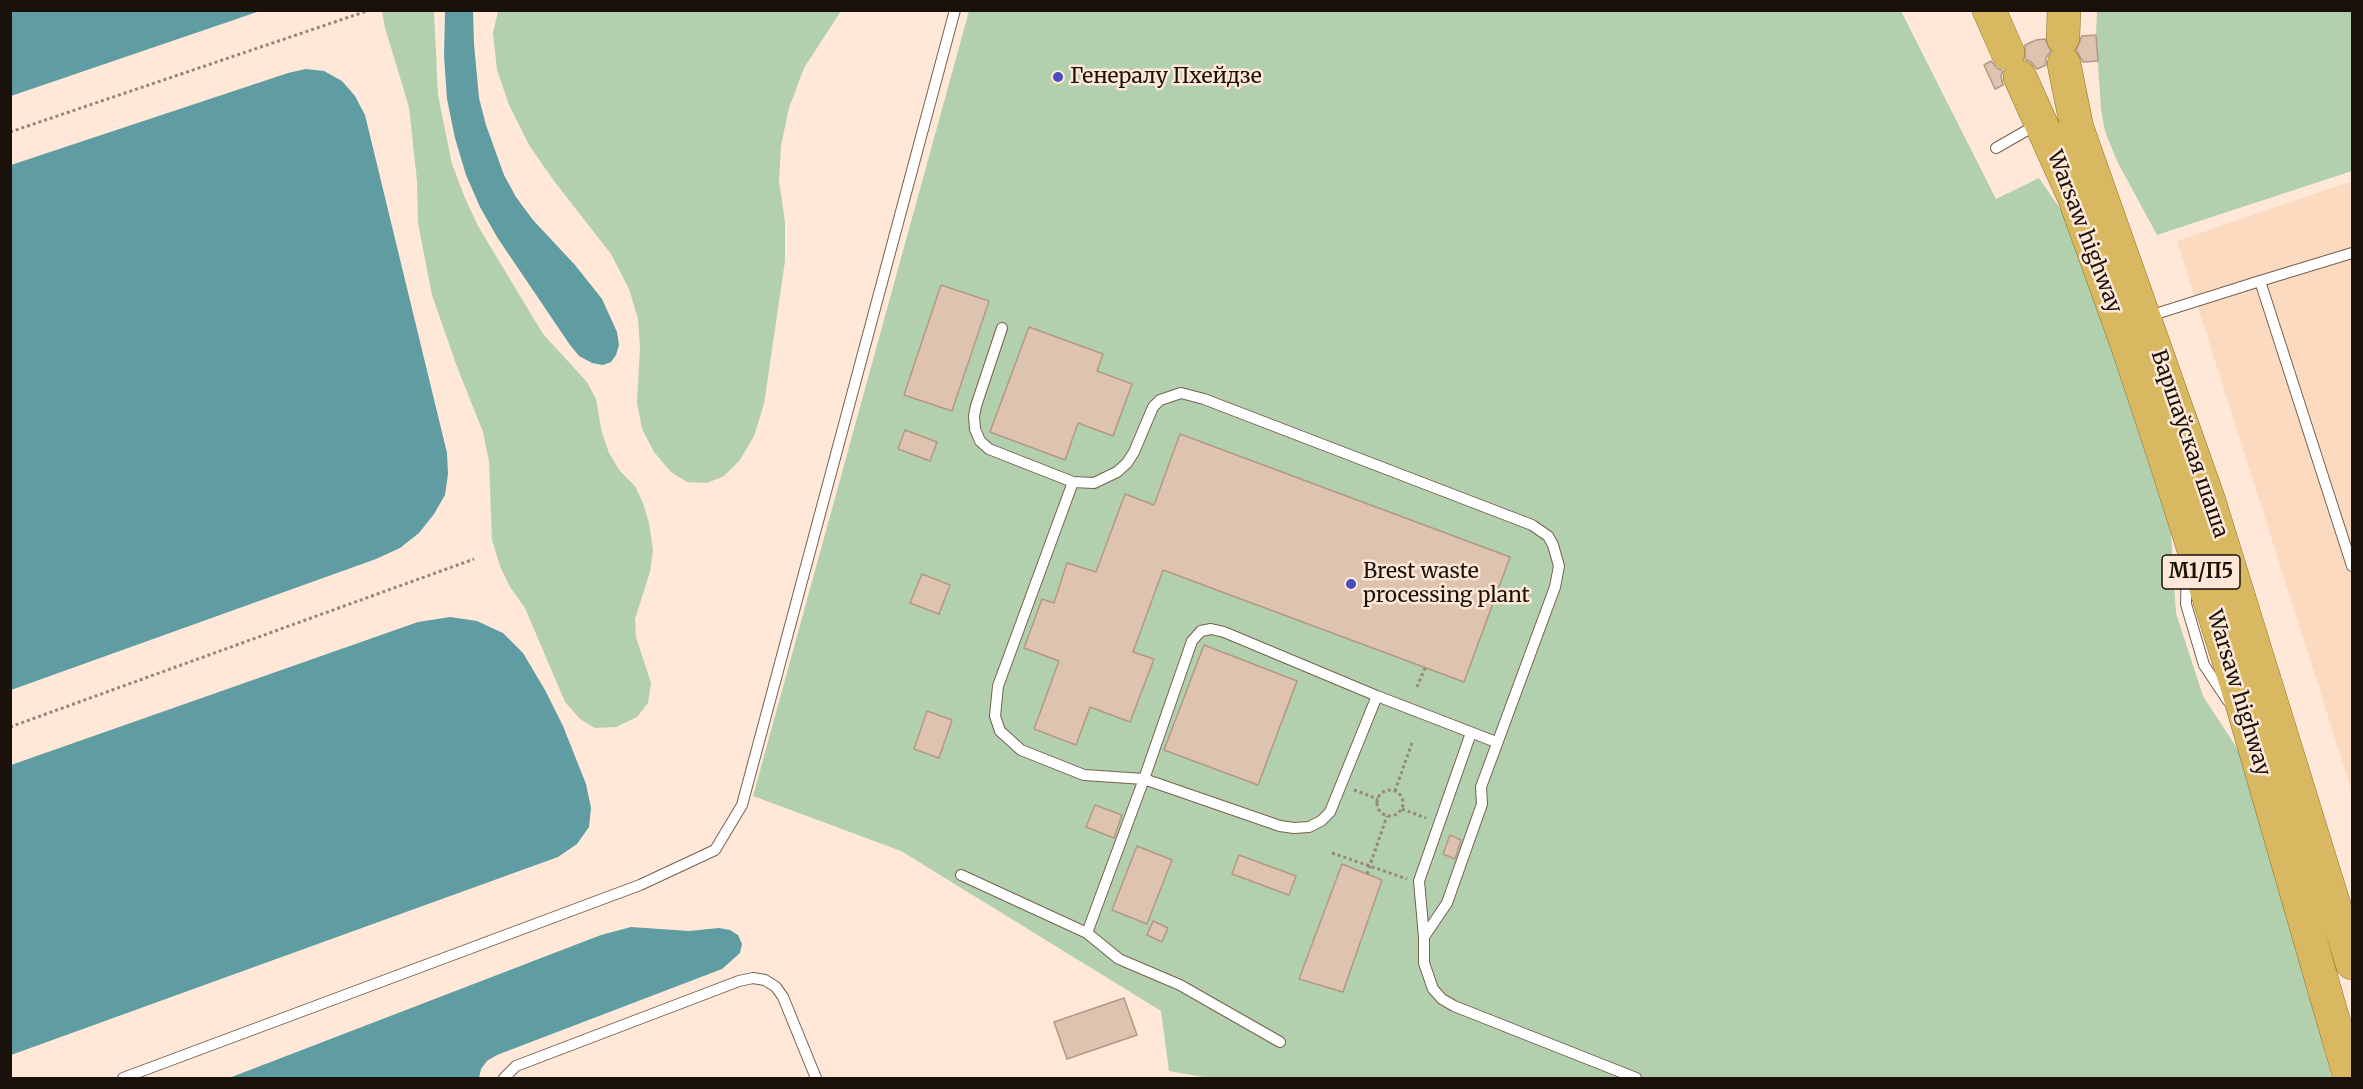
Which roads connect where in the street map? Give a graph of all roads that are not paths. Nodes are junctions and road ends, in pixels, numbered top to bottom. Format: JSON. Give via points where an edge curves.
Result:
{"nodes":[{"id":1,"x":955,"y":10,"type":"edge"},
{"id":2,"x":1989,"y":10,"type":"edge"},
{"id":3,"x":2064,"y":37,"type":"edge"},
{"id":4,"x":2059,"y":125,"type":"junction"},
{"id":5,"x":1995,"y":148,"type":"dead end"},
{"id":6,"x":2352,"y":252,"type":"edge"},
{"id":7,"x":2260,"y":281,"type":"junction"},
{"id":8,"x":2146,"y":317,"type":"junction"},
{"id":9,"x":1002,"y":328,"type":"dead end"},
{"id":10,"x":1073,"y":482,"type":"junction"},
{"id":11,"x":2352,"y":566,"type":"edge"},
{"id":12,"x":1377,"y":696,"type":"junction"},
{"id":13,"x":1471,"y":733,"type":"junction"},
{"id":14,"x":1496,"y":742,"type":"junction"},
{"id":15,"x":1144,"y":779,"type":"junction"},
{"id":16,"x":961,"y":875,"type":"dead end"},
{"id":17,"x":1087,"y":933,"type":"junction"},
{"id":18,"x":1424,"y":937,"type":"junction"},
{"id":19,"x":2352,"y":963,"type":"edge"},
{"id":20,"x":2342,"y":1009,"type":"edge"},
{"id":21,"x":1280,"y":1042,"type":"dead end"},
{"id":22,"x":123,"y":1078,"type":"edge"},
{"id":23,"x":504,"y":1078,"type":"edge"},
{"id":24,"x":816,"y":1078,"type":"edge"},
{"id":25,"x":1636,"y":1078,"type":"edge"},
{"id":26,"x":2350,"y":1078,"type":"edge"}],
"edges":[{"from":1,"to":22,"type":"lane","via":[[742,805],[715,850],[640,885]]},
{"from":2,"to":4,"type":"highway","name":"Warsaw highway","number":"М1/П5","via":[[2014,65]]},
{"from":3,"to":4,"type":"highway","name":"Варшаўская шаша","number":"М1/П5"},
{"from":4,"to":5,"type":"lane"},
{"from":4,"to":8,"type":"highway","name":"Варшаўская шаша","number":"М1/П5"},
{"from":4,"to":20,"type":"highway","name":"Warsaw highway","number":"М1/П5","via":[[2074,197],[2132,358]]},
{"from":6,"to":7,"type":"lane"},
{"from":7,"to":8,"type":"lane"},
{"from":7,"to":11,"type":"lane"},
{"from":8,"to":19,"type":"highway","name":"Варшаўская шаша","number":"М1/П5","via":[[2209,501]]},
{"from":9,"to":10,"type":"lane","via":[[974,416],[977,435],[989,448]]},
{"from":10,"to":14,"type":"lane","via":[[1094,483],[1118,472],[1134,452],[1153,407],[1160,400],[1181,393],[1541,530],[1553,545],[1558,577]]},
{"from":10,"to":15,"type":"lane","via":[[998,686],[995,716],[1000,731],[1010,742],[1034,757],[1084,775]]},
{"from":12,"to":13,"type":"lane"},
{"from":12,"to":15,"type":"lane","via":[[1330,812],[1309,827],[1280,826]]},
{"from":12,"to":15,"type":"lane","via":[[1224,632],[1200,631],[1192,641]]},
{"from":13,"to":14,"type":"lane"},
{"from":13,"to":18,"type":"lane","via":[[1419,881]]},
{"from":14,"to":18,"type":"lane","via":[[1481,787],[1482,804],[1447,903]]},
{"from":15,"to":17,"type":"lane"},
{"from":16,"to":17,"type":"lane"},
{"from":17,"to":21,"type":"lane","via":[[1119,959],[1180,985]]},
{"from":18,"to":25,"type":"lane","via":[[1427,976],[1442,999]]},
{"from":20,"to":26,"type":"highway","name":"Warsaw highway","number":"М1/П5"},
{"from":23,"to":24,"type":"lane","via":[[516,1066],[753,978],[765,980],[783,997]]}]}
